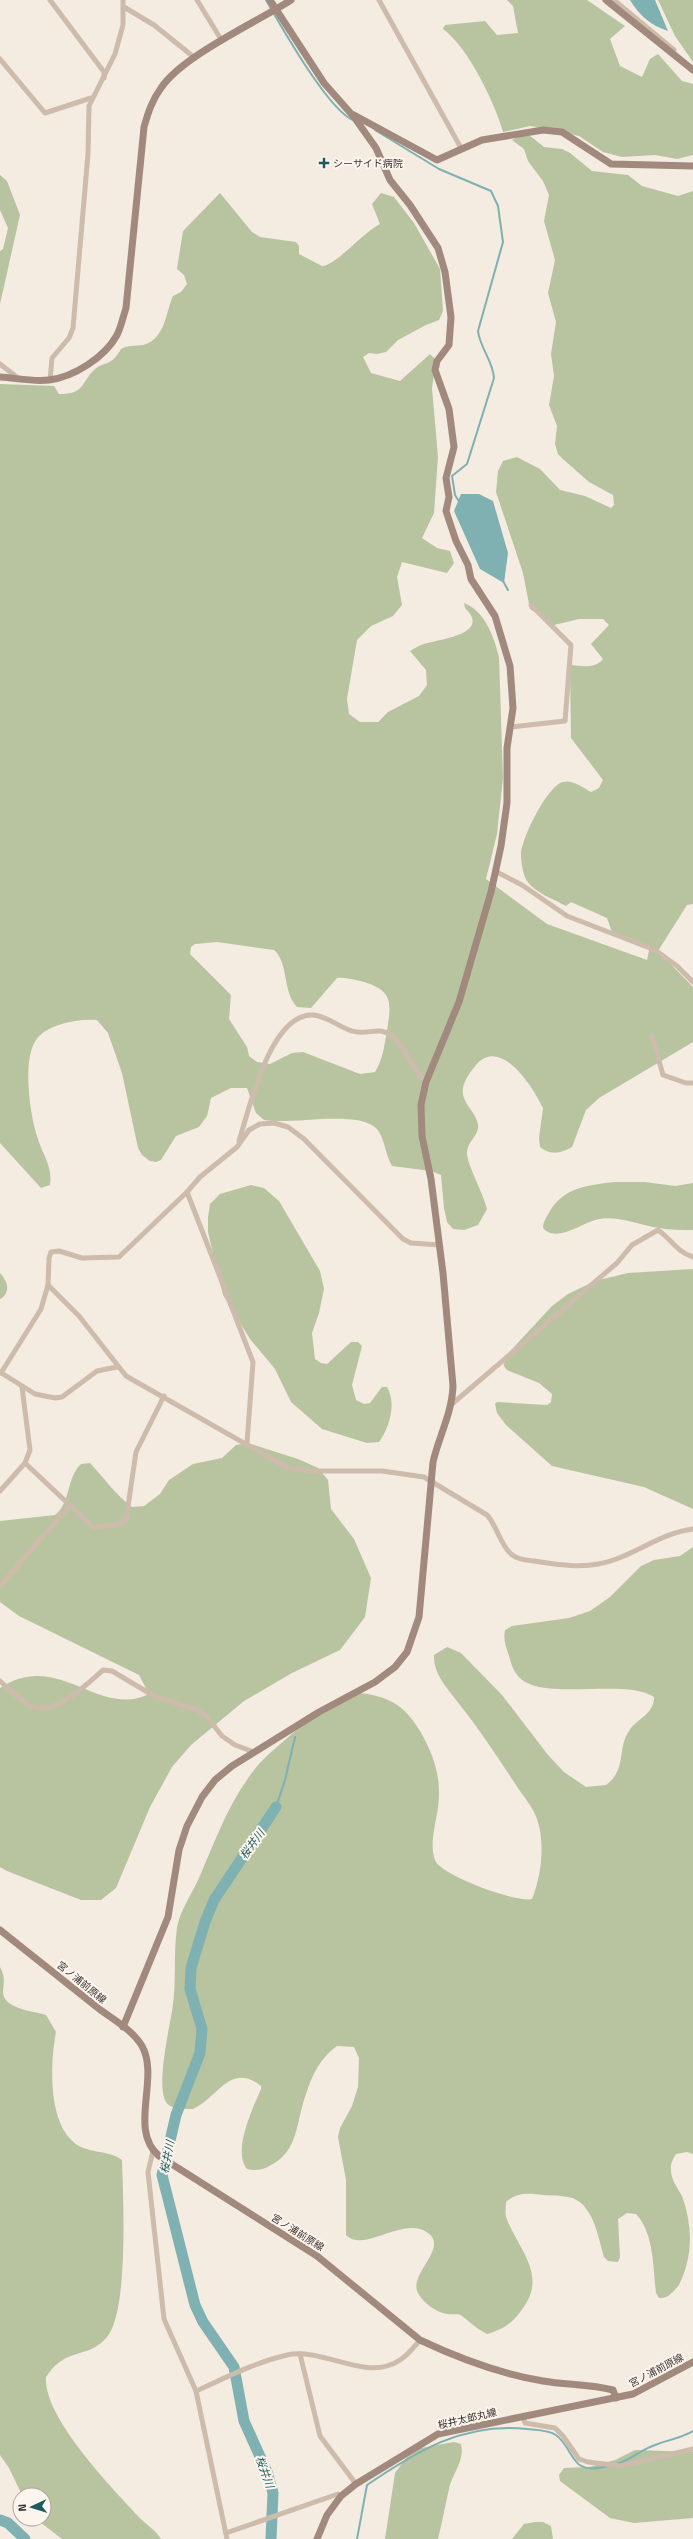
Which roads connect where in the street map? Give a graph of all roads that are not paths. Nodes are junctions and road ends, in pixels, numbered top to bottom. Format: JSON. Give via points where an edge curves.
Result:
{"nodes":[{"id":1,"x":50,"y":0,"type":"edge"},
{"id":2,"x":123,"y":0,"type":"edge"},
{"id":3,"x":197,"y":0,"type":"edge"},
{"id":4,"x":270,"y":0,"type":"edge"},
{"id":5,"x":291,"y":0,"type":"edge"},
{"id":6,"x":379,"y":0,"type":"edge"},
{"id":7,"x":606,"y":0,"type":"edge"},
{"id":8,"x":614,"y":0,"type":"edge"},
{"id":9,"x":124,"y":7,"type":"junction"},
{"id":10,"x":275,"y":10,"type":"junction"},
{"id":11,"x":222,"y":41,"type":"junction"},
{"id":12,"x":195,"y":58,"type":"junction"},
{"id":13,"x":0,"y":59,"type":"edge"},
{"id":14,"x":693,"y":66,"type":"edge"},
{"id":15,"x":693,"y":70,"type":"edge"},
{"id":16,"x":104,"y":79,"type":"junction"},
{"id":17,"x":92,"y":98,"type":"junction"},
{"id":18,"x":353,"y":115,"type":"junction"},
{"id":19,"x":461,"y":148,"type":"junction"},
{"id":20,"x":693,"y":166,"type":"edge"},
{"id":21,"x":0,"y":364,"type":"edge"},
{"id":22,"x":0,"y":377,"type":"edge"},
{"id":23,"x":19,"y":379,"type":"junction"},
{"id":24,"x":50,"y":380,"type":"junction"},
{"id":25,"x":531,"y":605,"type":"dead end"},
{"id":26,"x":510,"y":727,"type":"junction"},
{"id":27,"x":495,"y":871,"type":"junction"},
{"id":28,"x":693,"y":982,"type":"edge"},
{"id":29,"x":652,"y":1036,"type":"dead end"},
{"id":30,"x":426,"y":1082,"type":"junction"},
{"id":31,"x":693,"y":1083,"type":"edge"},
{"id":32,"x":237,"y":1147,"type":"junction"},
{"id":33,"x":187,"y":1192,"type":"junction"},
{"id":34,"x":439,"y":1245,"type":"junction"},
{"id":35,"x":693,"y":1257,"type":"edge"},
{"id":36,"x":48,"y":1285,"type":"junction"},
{"id":37,"x":117,"y":1367,"type":"junction"},
{"id":38,"x":1,"y":1373,"type":"edge"},
{"id":39,"x":22,"y":1387,"type":"junction"},
{"id":40,"x":164,"y":1396,"type":"junction"},
{"id":41,"x":452,"y":1404,"type":"junction"},
{"id":42,"x":248,"y":1443,"type":"junction"},
{"id":43,"x":25,"y":1463,"type":"junction"},
{"id":44,"x":431,"y":1480,"type":"junction"},
{"id":45,"x":0,"y":1491,"type":"edge"},
{"id":46,"x":70,"y":1505,"type":"junction"},
{"id":47,"x":693,"y":1529,"type":"edge"},
{"id":48,"x":0,"y":1586,"type":"edge"},
{"id":49,"x":0,"y":1681,"type":"edge"},
{"id":50,"x":254,"y":1752,"type":"junction"},
{"id":51,"x":0,"y":1930,"type":"edge"},
{"id":52,"x":123,"y":2027,"type":"junction"},
{"id":53,"x":153,"y":2151,"type":"junction"},
{"id":54,"x":420,"y":2340,"type":"junction"},
{"id":55,"x":300,"y":2354,"type":"junction"},
{"id":56,"x":693,"y":2362,"type":"edge"},
{"id":57,"x":196,"y":2391,"type":"junction"},
{"id":58,"x":616,"y":2398,"type":"junction"},
{"id":59,"x":523,"y":2416,"type":"junction"},
{"id":60,"x":693,"y":2449,"type":"edge"},
{"id":61,"x":356,"y":2484,"type":"junction"},
{"id":62,"x":341,"y":2496,"type":"junction"},
{"id":63,"x":226,"y":2533,"type":"junction"},
{"id":64,"x":227,"y":2539,"type":"edge"},
{"id":65,"x":317,"y":2539,"type":"edge"}],
"edges":[{"from":1,"to":16,"type":"street","via":[[104,72]]},
{"from":2,"to":9,"type":"street"},
{"from":3,"to":11,"type":"street"},
{"from":4,"to":10,"type":"street"},
{"from":5,"to":10,"type":"street"},
{"from":6,"to":19,"type":"street"},
{"from":7,"to":15,"type":"street"},
{"from":8,"to":14,"type":"street"},
{"from":9,"to":12,"type":"street","via":[[154,25]]},
{"from":9,"to":16,"type":"street","via":[[123,25],[115,54]]},
{"from":10,"to":11,"type":"street"},
{"from":10,"to":18,"type":"street","via":[[324,83]]},
{"from":11,"to":12,"type":"street"},
{"from":12,"to":24,"type":"street","via":[[176,70],[161,87],[150,106],[144,127],[126,308],[117,334],[95,359],[74,372]]},
{"from":13,"to":17,"type":"street","via":[[45,114]]},
{"from":16,"to":17,"type":"street"},
{"from":17,"to":24,"type":"street","via":[[88,113],[88,154],[73,328],[69,338],[52,358]]},
{"from":18,"to":19,"type":"street","via":[[437,160],[446,158]]},
{"from":18,"to":26,"type":"street","via":[[376,148],[390,180],[430,234],[438,248],[445,272],[450,307],[450,335],[449,344],[437,361],[435,370],[449,409],[454,447],[446,478],[449,497],[446,511],[456,541],[467,561],[471,579],[495,616],[508,653],[513,708]]},
{"from":19,"to":20,"type":"street","via":[[503,136],[543,130],[562,132],[611,164]]},
{"from":21,"to":23,"type":"street"},
{"from":22,"to":23,"type":"street"},
{"from":23,"to":24,"type":"street"},
{"from":25,"to":26,"type":"street","via":[[571,645],[565,721]]},
{"from":26,"to":27,"type":"street","via":[[507,748],[507,803]]},
{"from":27,"to":28,"type":"street","via":[[567,916],[655,950]]},
{"from":27,"to":30,"type":"street","via":[[459,1002]]},
{"from":29,"to":31,"type":"street","via":[[663,1075]]},
{"from":30,"to":32,"type":"street","via":[[417,1074],[400,1044],[386,1032],[354,1032],[319,1016],[301,1016],[290,1024],[273,1047],[251,1096]]},
{"from":30,"to":34,"type":"street","via":[[420,1109],[422,1136],[431,1179]]},
{"from":32,"to":33,"type":"street","via":[[205,1172]]},
{"from":32,"to":34,"type":"street","via":[[249,1130],[260,1124],[274,1123],[288,1127],[339,1172],[403,1239],[412,1243]]},
{"from":33,"to":36,"type":"street","via":[[119,1257],[82,1258],[53,1251],[49,1258]]},
{"from":33,"to":42,"type":"street","via":[[253,1362]]},
{"from":34,"to":41,"type":"street","via":[[452,1366]]},
{"from":35,"to":41,"type":"street","via":[[672,1246],[666,1236],[658,1230],[632,1245],[616,1263]]},
{"from":36,"to":37,"type":"street","via":[[79,1316]]},
{"from":36,"to":38,"type":"street","via":[[41,1309]]},
{"from":37,"to":39,"type":"street","via":[[97,1371],[62,1397],[45,1397]]},
{"from":37,"to":40,"type":"street","via":[[126,1376]]},
{"from":38,"to":39,"type":"street"},
{"from":39,"to":43,"type":"street","via":[[30,1450]]},
{"from":40,"to":42,"type":"street"},
{"from":40,"to":46,"type":"street","via":[[136,1452],[126,1520],[116,1525],[93,1527]]},
{"from":41,"to":44,"type":"street","via":[[437,1443]]},
{"from":42,"to":44,"type":"street","via":[[288,1468],[311,1471],[382,1471]]},
{"from":43,"to":45,"type":"street"},
{"from":43,"to":46,"type":"street"},
{"from":44,"to":47,"type":"street","via":[[487,1515],[494,1522],[511,1554],[530,1561],[577,1566],[598,1564],[666,1536]]},
{"from":44,"to":50,"type":"street","via":[[419,1617],[407,1652],[395,1667],[375,1682],[319,1712]]},
{"from":46,"to":48,"type":"street"},
{"from":49,"to":50,"type":"street","via":[[32,1707],[46,1709],[68,1697],[103,1670],[112,1671],[154,1696],[202,1713],[222,1736],[235,1745]]},
{"from":50,"to":52,"type":"street","via":[[215,1780],[187,1826],[179,1850],[168,1917]]},
{"from":51,"to":52,"type":"street","name":"宮ノ浦前原線"},
{"from":52,"to":53,"type":"street","name":"宮ノ浦前原線","via":[[142,2046],[145,2056],[147,2140]]},
{"from":53,"to":54,"type":"street","name":"宮ノ浦前原線","via":[[317,2256]]},
{"from":53,"to":57,"type":"street","via":[[148,2172],[164,2319]]},
{"from":54,"to":55,"type":"street","via":[[401,2360],[386,2367],[372,2368]]},
{"from":54,"to":58,"type":"street","name":"宮ノ浦前原線","via":[[439,2350],[518,2375],[543,2381],[613,2390]]},
{"from":55,"to":57,"type":"street","via":[[287,2355],[242,2370]]},
{"from":55,"to":61,"type":"street","via":[[320,2436]]},
{"from":56,"to":58,"type":"street","name":"宮ノ浦前原線","via":[[646,2389]]},
{"from":57,"to":63,"type":"street"},
{"from":58,"to":59,"type":"street","name":"桜井太郎丸線"},
{"from":59,"to":60,"type":"street","via":[[525,2423],[555,2428],[579,2459],[588,2462],[621,2466]]},
{"from":59,"to":61,"type":"street","name":"桜井太郎丸線","via":[[438,2434]]},
{"from":61,"to":62,"type":"street","name":"桜井太郎丸線"},
{"from":62,"to":63,"type":"street","via":[[332,2496]]},
{"from":62,"to":65,"type":"street","name":"桜井太郎丸線","via":[[327,2515]]},
{"from":63,"to":64,"type":"street"}]}
